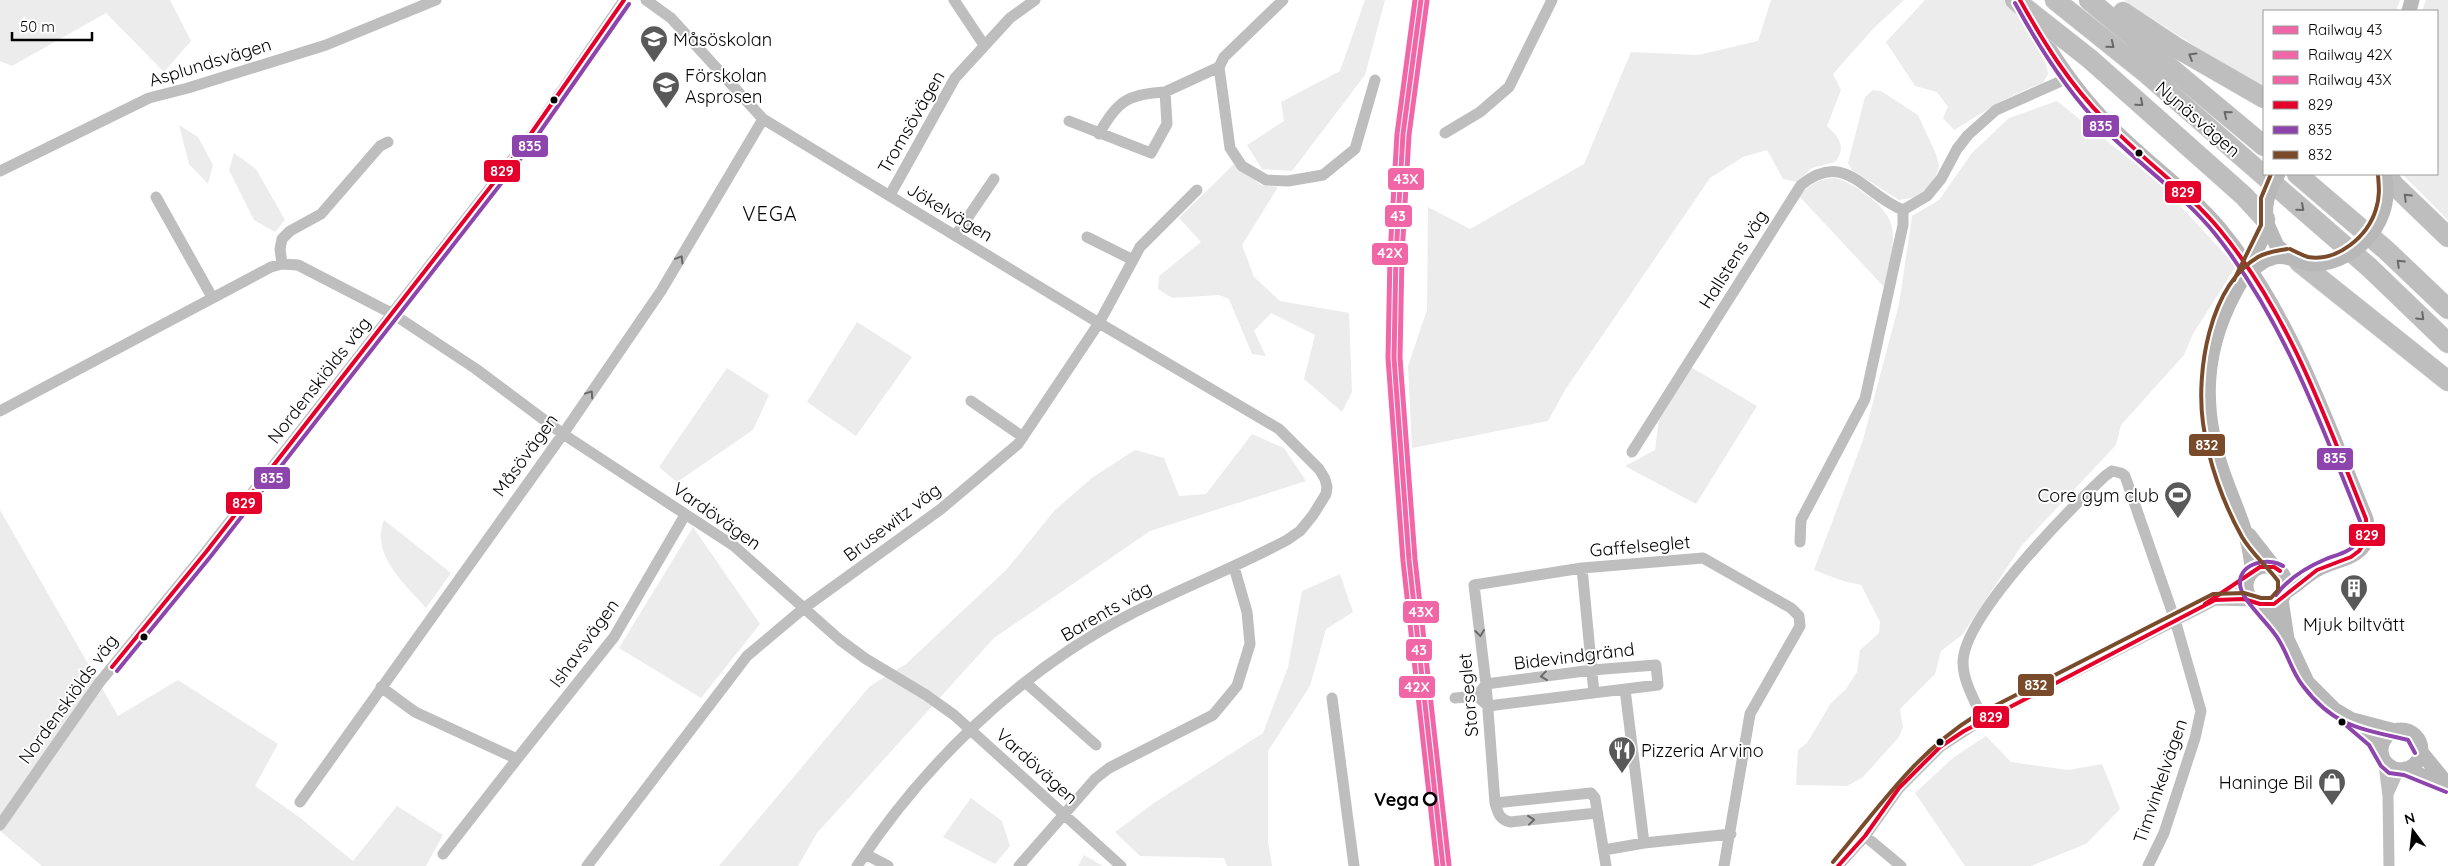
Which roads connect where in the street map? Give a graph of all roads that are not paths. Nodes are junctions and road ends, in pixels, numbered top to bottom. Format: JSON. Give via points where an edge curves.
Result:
{"nodes":[{"id":1,"x":436,"y":0,"type":"edge"},
{"id":2,"x":624,"y":0,"type":"edge"},
{"id":3,"x":646,"y":0,"type":"edge"},
{"id":4,"x":954,"y":0,"type":"edge"},
{"id":5,"x":1033,"y":0,"type":"edge"},
{"id":6,"x":1283,"y":0,"type":"edge"},
{"id":7,"x":1552,"y":0,"type":"edge"},
{"id":8,"x":2015,"y":0,"type":"edge"},
{"id":9,"x":2020,"y":0,"type":"edge"},
{"id":10,"x":2055,"y":0,"type":"edge"},
{"id":11,"x":2089,"y":0,"type":"edge"},
{"id":12,"x":2104,"y":0,"type":"edge"},
{"id":13,"x":984,"y":45,"type":"junction"},
{"id":14,"x":1219,"y":67,"type":"junction"},
{"id":15,"x":2068,"y":78,"type":"junction"},
{"id":16,"x":1375,"y":80,"type":"dead end"},
{"id":17,"x":1165,"y":92,"type":"junction"},
{"id":18,"x":2263,"y":97,"type":"edge"},
{"id":19,"x":763,"y":119,"type":"junction"},
{"id":20,"x":1069,"y":121,"type":"dead end"},
{"id":21,"x":1445,"y":133,"type":"dead end"},
{"id":22,"x":1099,"y":134,"type":"junction"},
{"id":23,"x":388,"y":142,"type":"dead end"},
{"id":24,"x":2263,"y":145,"type":"edge"},
{"id":25,"x":0,"y":171,"type":"edge"},
{"id":26,"x":2263,"y":175,"type":"edge"},
{"id":27,"x":2263,"y":175,"type":"edge"},
{"id":28,"x":2278,"y":175,"type":"edge"},
{"id":29,"x":2298,"y":175,"type":"edge"},
{"id":30,"x":2385,"y":175,"type":"edge"},
{"id":31,"x":2386,"y":175,"type":"edge"},
{"id":32,"x":994,"y":179,"type":"dead end"},
{"id":33,"x":1197,"y":190,"type":"dead end"},
{"id":34,"x":890,"y":195,"type":"junction"},
{"id":35,"x":156,"y":197,"type":"dead end"},
{"id":36,"x":1903,"y":210,"type":"junction"},
{"id":37,"x":2266,"y":223,"type":"junction"},
{"id":38,"x":956,"y":235,"type":"junction"},
{"id":39,"x":1087,"y":237,"type":"dead end"},
{"id":40,"x":2448,"y":237,"type":"edge"},
{"id":41,"x":2294,"y":259,"type":"junction"},
{"id":42,"x":1133,"y":260,"type":"junction"},
{"id":43,"x":282,"y":264,"type":"junction"},
{"id":44,"x":2243,"y":278,"type":"junction"},
{"id":45,"x":212,"y":297,"type":"junction"},
{"id":46,"x":2448,"y":309,"type":"edge"},
{"id":47,"x":393,"y":314,"type":"junction"},
{"id":48,"x":1099,"y":323,"type":"junction"},
{"id":49,"x":2448,"y":343,"type":"edge"},
{"id":50,"x":2448,"y":380,"type":"edge"},
{"id":51,"x":971,"y":401,"type":"dead end"},
{"id":52,"x":0,"y":411,"type":"edge"},
{"id":53,"x":1263,"y":419,"type":"joint"},
{"id":54,"x":562,"y":434,"type":"junction"},
{"id":55,"x":1023,"y":437,"type":"junction"},
{"id":56,"x":1632,"y":452,"type":"dead end"},
{"id":57,"x":685,"y":515,"type":"junction"},
{"id":58,"x":2246,"y":532,"type":"junction"},
{"id":59,"x":1800,"y":542,"type":"dead end"},
{"id":60,"x":1234,"y":567,"type":"junction"},
{"id":61,"x":1582,"y":568,"type":"junction"},
{"id":62,"x":2277,"y":569,"type":"junction"},
{"id":63,"x":2317,"y":570,"type":"junction"},
{"id":64,"x":2250,"y":574,"type":"junction"},
{"id":65,"x":1474,"y":585,"type":"joint"},
{"id":66,"x":2282,"y":596,"type":"junction"},
{"id":67,"x":2215,"y":600,"type":"junction"},
{"id":68,"x":2257,"y":603,"type":"junction"},
{"id":69,"x":804,"y":608,"type":"junction"},
{"id":70,"x":2175,"y":620,"type":"junction"},
{"id":71,"x":2288,"y":638,"type":"junction"},
{"id":72,"x":1592,"y":670,"type":"junction"},
{"id":73,"x":1026,"y":683,"type":"junction"},
{"id":74,"x":1486,"y":684,"type":"junction"},
{"id":75,"x":381,"y":687,"type":"junction"},
{"id":76,"x":1625,"y":689,"type":"junction"},
{"id":77,"x":1594,"y":693,"type":"junction"},
{"id":78,"x":1477,"y":696,"type":"junction"},
{"id":79,"x":1332,"y":698,"type":"dead end"},
{"id":80,"x":1455,"y":698,"type":"dead end"},
{"id":81,"x":1488,"y":706,"type":"junction"},
{"id":82,"x":1983,"y":719,"type":"junction"},
{"id":83,"x":2352,"y":720,"type":"junction"},
{"id":84,"x":971,"y":729,"type":"junction"},
{"id":85,"x":2395,"y":731,"type":"junction"},
{"id":86,"x":1096,"y":745,"type":"dead end"},
{"id":87,"x":2421,"y":752,"type":"junction"},
{"id":88,"x":2382,"y":754,"type":"junction"},
{"id":89,"x":517,"y":759,"type":"junction"},
{"id":90,"x":2402,"y":769,"type":"junction"},
{"id":91,"x":2448,"y":786,"type":"edge"},
{"id":92,"x":2388,"y":796,"type":"junction"},
{"id":93,"x":300,"y":802,"type":"dead end"},
{"id":94,"x":1495,"y":803,"type":"junction"},
{"id":95,"x":1063,"y":813,"type":"junction"},
{"id":96,"x":1597,"y":813,"type":"junction"},
{"id":97,"x":0,"y":825,"type":"edge"},
{"id":98,"x":1731,"y":834,"type":"junction"},
{"id":99,"x":1865,"y":836,"type":"junction"},
{"id":100,"x":1644,"y":843,"type":"junction"},
{"id":101,"x":1604,"y":850,"type":"junction"},
{"id":102,"x":443,"y":854,"type":"dead end"},
{"id":103,"x":865,"y":854,"type":"junction"},
{"id":104,"x":587,"y":866,"type":"edge"},
{"id":105,"x":857,"y":866,"type":"edge"},
{"id":106,"x":888,"y":866,"type":"edge"},
{"id":107,"x":1019,"y":866,"type":"edge"},
{"id":108,"x":1121,"y":866,"type":"edge"},
{"id":109,"x":1354,"y":866,"type":"edge"},
{"id":110,"x":1606,"y":866,"type":"edge"},
{"id":111,"x":1724,"y":866,"type":"edge"},
{"id":112,"x":1838,"y":866,"type":"edge"},
{"id":113,"x":1901,"y":866,"type":"edge"},
{"id":114,"x":2148,"y":866,"type":"edge"},
{"id":115,"x":2389,"y":866,"type":"edge"}],
"edges":[{"from":1,"to":25,"type":"street","name":"Asplundsvägen","via":[[326,45],[149,98]]},
{"from":2,"to":47,"type":"street","name":"Nordenskiölds väg","via":[[533,133]]},
{"from":3,"to":19,"type":"street","name":"Jökelvägen","via":[[672,18]]},
{"from":4,"to":13,"type":"street"},
{"from":5,"to":13,"type":"street","name":"Tromsövägen"},
{"from":6,"to":14,"type":"street","via":[[1224,57]]},
{"from":7,"to":21,"type":"street","via":[[1508,86],[1480,112]]},
{"from":8,"to":37,"type":"highway","one_way":true,"bridge":true,"via":[[2090,59],[2244,196]]},
{"from":9,"to":15,"type":"street"},
{"from":10,"to":26,"type":"highway","name":"Nynäsvägen","one_way":true,"via":[[2146,73]]},
{"from":24,"to":11,"type":"highway","name":"Nynäsvägen","one_way":true},
{"from":18,"to":12,"type":"highway","one_way":true},
{"from":13,"to":34,"type":"street","name":"Tromsövägen","via":[[955,78]]},
{"from":14,"to":16,"type":"street","via":[[1230,148],[1242,166],[1266,180],[1288,181],[1324,174],[1355,149]]},
{"from":14,"to":17,"type":"street"},
{"from":15,"to":36,"type":"street","via":[[1996,110],[1980,122],[1927,196]]},
{"from":15,"to":63,"type":"street","via":[[2105,121],[2219,229],[2263,289],[2287,330],[2368,530],[2367,539],[2359,551]]},
{"from":17,"to":22,"type":"street","via":[[1138,93],[1112,110]]},
{"from":17,"to":22,"type":"street","via":[[1167,124],[1152,153]]},
{"from":19,"to":34,"type":"street","name":"Jökelvägen"},
{"from":54,"to":19,"type":"street","name":"Måsövägen","one_way":true,"via":[[661,291]]},
{"from":20,"to":22,"type":"street"},
{"from":23,"to":43,"type":"street","via":[[380,146],[321,214],[282,239]]},
{"from":27,"to":49,"type":"highway","name":"Nynäsvägen","one_way":true,"via":[[2370,268]]},
{"from":28,"to":37,"type":"street","bridge":true,"via":[[2267,196]]},
{"from":46,"to":29,"type":"highway","one_way":true,"via":[[2386,250]]},
{"from":30,"to":41,"type":"street","bridge":true,"via":[[2387,191],[2383,212],[2361,246],[2329,262],[2317,264]]},
{"from":40,"to":31,"type":"highway","one_way":true},
{"from":32,"to":38,"type":"street"},
{"from":33,"to":42,"type":"street","name":"Brusewitz väg","via":[[1140,248]]},
{"from":34,"to":38,"type":"street","name":"Jökelvägen"},
{"from":35,"to":45,"type":"street"},
{"from":36,"to":56,"type":"street","name":"Hallstens väg","via":[[1849,174],[1838,171],[1827,170],[1801,185]]},
{"from":36,"to":59,"type":"street","via":[[1904,225],[1868,388],[1800,520]]},
{"from":37,"to":41,"type":"street","via":[[2276,246]]},
{"from":37,"to":44,"type":"street","bridge":true},
{"from":38,"to":48,"type":"street","name":"Jökelvägen"},
{"from":39,"to":42,"type":"street"},
{"from":41,"to":44,"type":"street","bridge":true,"via":[[2267,260]]},
{"from":41,"to":50,"type":"highway"},
{"from":42,"to":48,"type":"street","name":"Brusewitz väg"},
{"from":43,"to":45,"type":"street"},
{"from":43,"to":47,"type":"street","name":"Vardövägen","via":[[298,265]]},
{"from":44,"to":58,"type":"street","via":[[2232,296],[2214,342],[2207,401],[2213,441]]},
{"from":45,"to":52,"type":"street"},
{"from":47,"to":54,"type":"street","name":"Vardövägen","via":[[476,369]]},
{"from":47,"to":97,"type":"street","name":"Nordenskiölds väg","via":[[99,684]]},
{"from":48,"to":53,"type":"street","name":"Jökelvägen"},
{"from":48,"to":55,"type":"street","name":"Brusewitz väg"},
{"from":51,"to":55,"type":"street"},
{"from":53,"to":60,"type":"street","name":"Barents väg","via":[[1280,429],[1319,469],[1325,479],[1326,494],[1300,531]]},
{"from":54,"to":57,"type":"street","name":"Vardövägen"},
{"from":54,"to":75,"type":"street","name":"Måsövägen"},
{"from":55,"to":69,"type":"street","name":"Brusewitz väg","via":[[941,509]]},
{"from":57,"to":69,"type":"street","name":"Vardövägen","via":[[734,546]]},
{"from":57,"to":89,"type":"street","name":"Ishavsvägen","via":[[614,637]]},
{"from":58,"to":62,"type":"street"},
{"from":58,"to":64,"type":"street"},
{"from":60,"to":73,"type":"street","name":"Barents väg","via":[[1125,617],[1078,644]]},
{"from":60,"to":95,"type":"street","via":[[1247,612],[1250,644],[1237,686],[1213,715],[1109,768]]},
{"from":61,"to":65,"type":"street","name":"Gaffelseglet"},
{"from":61,"to":72,"type":"street"},
{"from":61,"to":98,"type":"street","name":"Gaffelseglet","via":[[1703,558],[1791,608],[1799,616],[1800,626],[1750,714]]},
{"from":62,"to":63,"type":"street"},
{"from":62,"to":64,"type":"street","via":[[2260,567]]},
{"from":62,"to":66,"type":"street","via":[[2285,580]]},
{"from":63,"to":66,"type":"street"},
{"from":64,"to":67,"type":"street"},
{"from":64,"to":68,"type":"street","via":[[2247,590]]},
{"from":65,"to":74,"type":"street","name":"Storseglet","one_way":true},
{"from":66,"to":68,"type":"street","via":[[2274,604]]},
{"from":66,"to":71,"type":"street"},
{"from":67,"to":68,"type":"street"},
{"from":67,"to":70,"type":"street"},
{"from":68,"to":71,"type":"street"},
{"from":69,"to":84,"type":"street","name":"Vardövägen","via":[[866,659],[926,695]]},
{"from":69,"to":104,"type":"street","name":"Brusewitz väg","via":[[747,656]]},
{"from":70,"to":82,"type":"street"},
{"from":70,"to":82,"type":"street","name":"Timvinkelvägen","via":[[2125,476],[2112,471],[2025,559],[1972,635],[1963,660],[1964,673]]},
{"from":70,"to":114,"type":"street","name":"Timvinkelvägen","via":[[2201,711],[2164,833]]},
{"from":71,"to":83,"type":"street","via":[[2307,682],[2335,710]]},
{"from":72,"to":74,"type":"street","name":"Bidevindgränd","one_way":true},
{"from":72,"to":76,"type":"street","name":"Bidevindgränd","via":[[1656,665],[1658,685]]},
{"from":72,"to":77,"type":"street"},
{"from":73,"to":84,"type":"street","name":"Barents väg"},
{"from":73,"to":86,"type":"street"},
{"from":74,"to":78,"type":"street"},
{"from":74,"to":81,"type":"street","name":"Storseglet"},
{"from":75,"to":89,"type":"street","via":[[415,712]]},
{"from":75,"to":93,"type":"street","name":"Måsövägen"},
{"from":76,"to":77,"type":"street","name":"Bidevindgränd"},
{"from":76,"to":100,"type":"street"},
{"from":77,"to":81,"type":"street","name":"Bidevindgränd"},
{"from":78,"to":80,"type":"street"},
{"from":78,"to":81,"type":"street"},
{"from":79,"to":109,"type":"street"},
{"from":81,"to":94,"type":"street","name":"Storseglet"},
{"from":82,"to":99,"type":"street","via":[[1940,747],[1920,766],[1899,788]]},
{"from":83,"to":85,"type":"street"},
{"from":83,"to":88,"type":"street"},
{"from":84,"to":95,"type":"street","name":"Vardövägen"},
{"from":84,"to":103,"type":"street","name":"Barents väg","via":[[907,799]]},
{"from":85,"to":87,"type":"street","via":[[2412,734]]},
{"from":85,"to":88,"type":"street","via":[[2384,739]]},
{"from":87,"to":90,"type":"street","via":[[2417,762]]},
{"from":87,"to":91,"type":"street"},
{"from":88,"to":90,"type":"street","via":[[2392,768]]},
{"from":88,"to":92,"type":"street"},
{"from":89,"to":102,"type":"street","name":"Ishavsvägen"},
{"from":90,"to":91,"type":"street"},
{"from":90,"to":92,"type":"street"},
{"from":92,"to":115,"type":"street"},
{"from":94,"to":96,"type":"street","one_way":true,"via":[[1498,816],[1510,822]]},
{"from":94,"to":96,"type":"street","via":[[1591,793]]},
{"from":95,"to":107,"type":"street"},
{"from":95,"to":108,"type":"street","name":"Vardövägen"},
{"from":96,"to":101,"type":"street"},
{"from":98,"to":100,"type":"street"},
{"from":98,"to":111,"type":"street","name":"Gaffelseglet"},
{"from":99,"to":112,"type":"street"},
{"from":99,"to":113,"type":"street"},
{"from":100,"to":101,"type":"street"},
{"from":101,"to":110,"type":"street"},
{"from":103,"to":105,"type":"street","name":"Barents väg"},
{"from":103,"to":106,"type":"street"}]}
